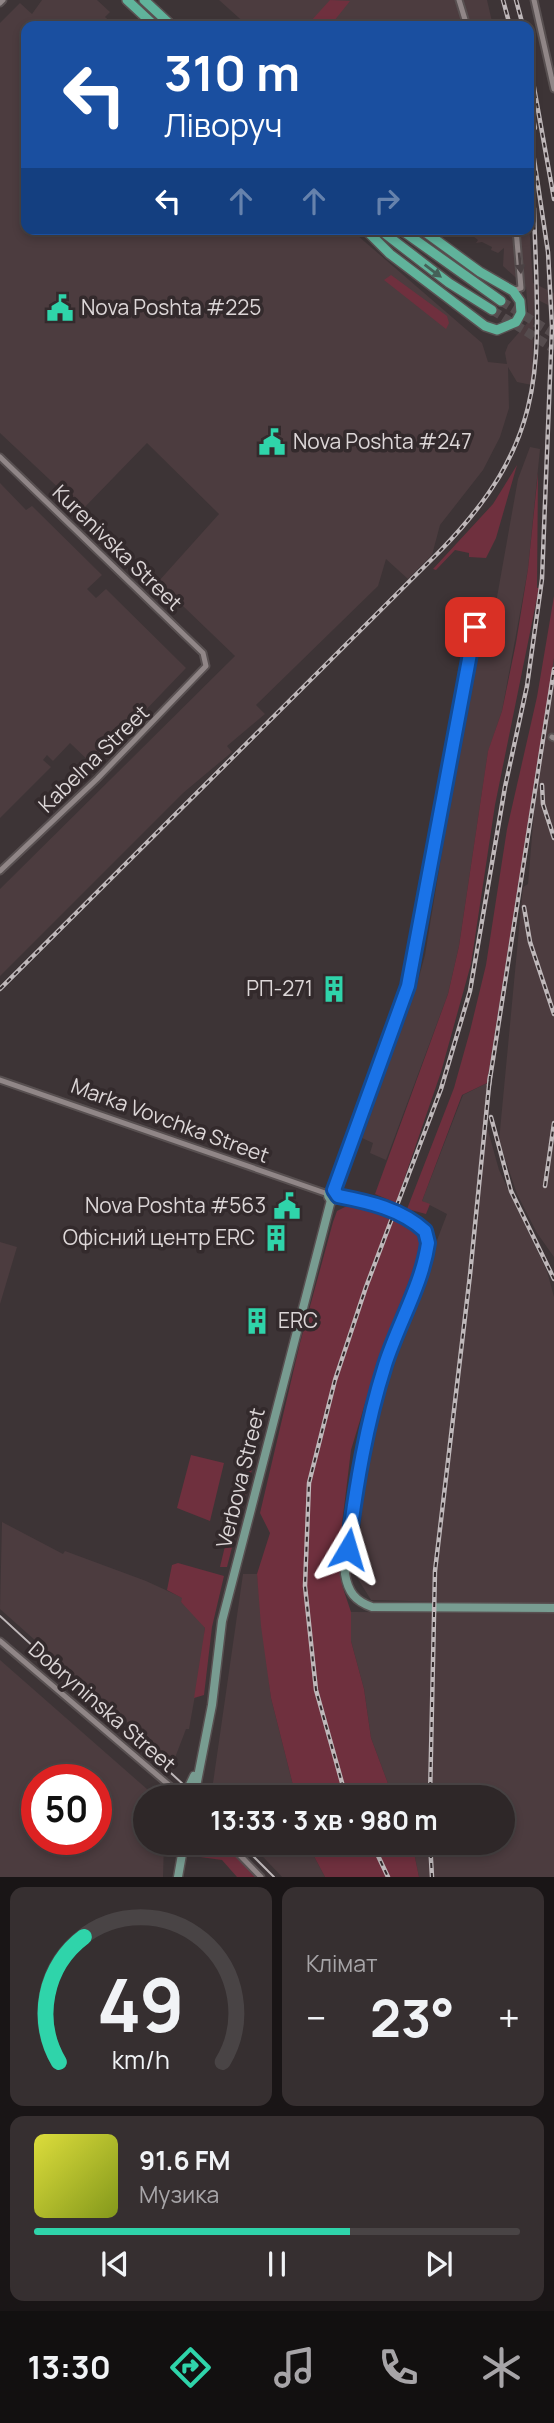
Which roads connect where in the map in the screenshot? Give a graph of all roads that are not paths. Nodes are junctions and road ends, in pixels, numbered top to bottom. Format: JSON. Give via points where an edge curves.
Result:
{"nodes":[{"id":1,"x":127,"y":0,"type":"edge"},
{"id":2,"x":144,"y":0,"type":"edge"},
{"id":3,"x":459,"y":0,"type":"edge"},
{"id":4,"x":534,"y":0,"type":"edge"},
{"id":5,"x":150,"y":21,"type":"edge"},
{"id":6,"x":167,"y":21,"type":"edge"},
{"id":7,"x":465,"y":21,"type":"edge"},
{"id":8,"x":554,"y":89,"type":"edge"},
{"id":9,"x":371,"y":235,"type":"edge"},
{"id":10,"x":387,"y":235,"type":"edge"},
{"id":11,"x":408,"y":235,"type":"edge"},
{"id":12,"x":429,"y":235,"type":"edge"},
{"id":13,"x":517,"y":235,"type":"edge"},
{"id":14,"x":513,"y":291,"type":"junction"},
{"id":15,"x":501,"y":301,"type":"tunnel mouth"},
{"id":16,"x":492,"y":310,"type":"tunnel mouth"},
{"id":17,"x":0,"y":457,"type":"edge"},
{"id":18,"x":475,"y":627,"type":"dead end"},
{"id":19,"x":206,"y":666,"type":"joint"},
{"id":20,"x":0,"y":871,"type":"edge"},
{"id":21,"x":0,"y":1080,"type":"edge"},
{"id":22,"x":333,"y":1195,"type":"junction"},
{"id":23,"x":554,"y":1608,"type":"edge"},
{"id":24,"x":0,"y":1641,"type":"edge"},
{"id":25,"x":199,"y":1767,"type":"junction"},
{"id":26,"x":172,"y":1785,"type":"edge"},
{"id":27,"x":190,"y":1785,"type":"edge"},
{"id":28,"x":196,"y":1785,"type":"edge"},
{"id":29,"x":182,"y":1855,"type":"edge"},
{"id":30,"x":240,"y":1855,"type":"edge"},
{"id":31,"x":178,"y":1877,"type":"edge"},
{"id":32,"x":261,"y":1877,"type":"edge"}],
"edges":[{"from":1,"to":5,"type":"main road"},
{"from":2,"to":6,"type":"main road"},
{"from":3,"to":7,"type":"street"},
{"from":4,"to":8,"type":"street"},
{"from":9,"to":14,"type":"main road","via":[[485,326],[497,330],[516,322],[520,301]]},
{"from":10,"to":16,"type":"main road","one_way":true},
{"from":11,"to":15,"type":"main road"},
{"from":12,"to":14,"type":"main road"},
{"from":13,"to":14,"type":"street","one_way":true,"via":[[522,288]]},
{"from":17,"to":19,"type":"street","name":"Kurenivska Street","via":[[203,653]]},
{"from":18,"to":22,"type":"street","name":"Verbova Street","via":[[408,986]]},
{"from":19,"to":20,"type":"street","name":"Kabelna Street"},
{"from":21,"to":22,"type":"street","name":"Marka Vovchka Street"},
{"from":22,"to":23,"type":"main road","via":[[403,1215],[425,1231],[428,1243],[386,1363],[358,1473],[345,1574],[352,1595],[372,1607]]},
{"from":22,"to":25,"type":"main road","name":"Verbova Street","via":[[222,1621]]},
{"from":24,"to":26,"type":"street","name":"Dobryninska Street"},
{"from":25,"to":27,"type":"main road","name":"Verbova Street"},
{"from":25,"to":28,"type":"main road","name":"Verbova Street"},
{"from":29,"to":31,"type":"main road"},
{"from":30,"to":32,"type":"street"}]}
